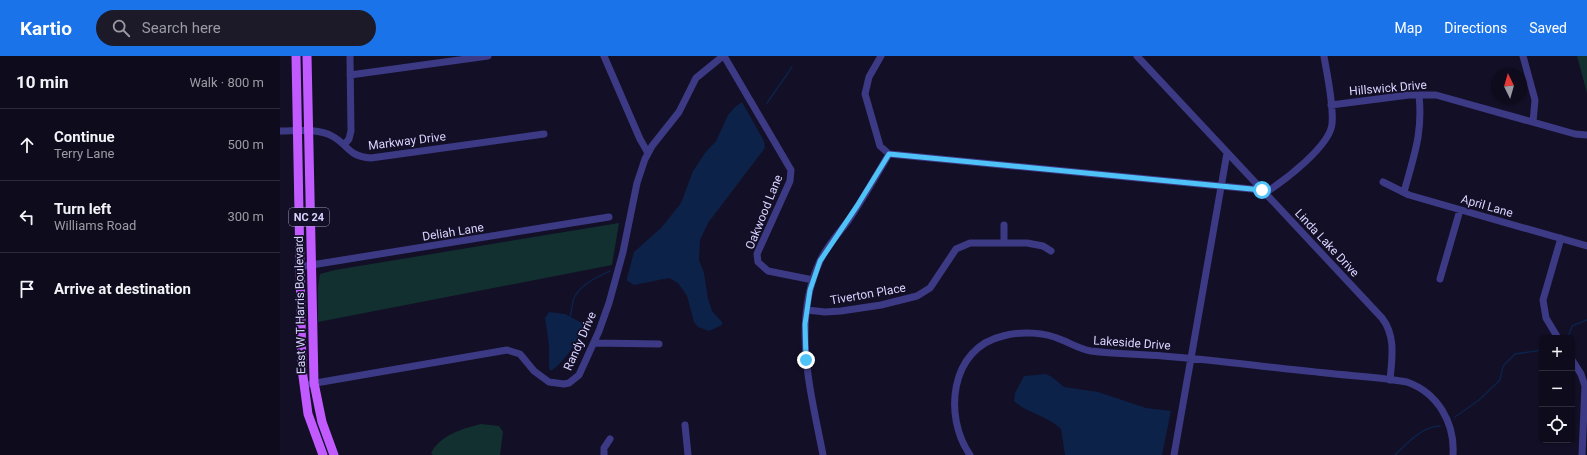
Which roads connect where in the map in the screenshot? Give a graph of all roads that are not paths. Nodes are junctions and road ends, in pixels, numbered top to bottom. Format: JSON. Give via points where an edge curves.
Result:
{"nodes":[{"id":1,"x":296,"y":56,"type":"edge"},
{"id":2,"x":307,"y":56,"type":"edge"},
{"id":3,"x":350,"y":56,"type":"edge"},
{"id":4,"x":488,"y":56,"type":"edge"},
{"id":5,"x":604,"y":56,"type":"edge"},
{"id":6,"x":723,"y":56,"type":"edge"},
{"id":7,"x":881,"y":56,"type":"edge"},
{"id":8,"x":1137,"y":56,"type":"edge"},
{"id":9,"x":1324,"y":56,"type":"edge"},
{"id":10,"x":1523,"y":56,"type":"edge"},
{"id":11,"x":350,"y":75,"type":"junction"},
{"id":12,"x":1420,"y":95,"type":"junction"},
{"id":13,"x":1331,"y":105,"type":"junction"},
{"id":14,"x":1533,"y":122,"type":"junction"},
{"id":15,"x":280,"y":131,"type":"edge"},
{"id":16,"x":297,"y":131,"type":"junction"},
{"id":17,"x":308,"y":131,"type":"junction"},
{"id":18,"x":544,"y":134,"type":"dead end"},
{"id":19,"x":1587,"y":135,"type":"edge"},
{"id":20,"x":344,"y":145,"type":"junction"},
{"id":21,"x":648,"y":152,"type":"junction"},
{"id":22,"x":1227,"y":153,"type":"junction"},
{"id":23,"x":889,"y":154,"type":"junction"},
{"id":24,"x":1383,"y":182,"type":"dead end"},
{"id":25,"x":1221,"y":186,"type":"junction"},
{"id":26,"x":1264,"y":192,"type":"junction"},
{"id":27,"x":1404,"y":192,"type":"junction"},
{"id":28,"x":1460,"y":210,"type":"junction"},
{"id":29,"x":609,"y":217,"type":"dead end"},
{"id":30,"x":1004,"y":225,"type":"dead end"},
{"id":31,"x":1561,"y":238,"type":"junction"},
{"id":32,"x":1004,"y":243,"type":"junction"},
{"id":33,"x":1587,"y":246,"type":"edge"},
{"id":34,"x":1051,"y":251,"type":"dead end"},
{"id":35,"x":310,"y":266,"type":"junction"},
{"id":36,"x":299,"y":267,"type":"junction"},
{"id":37,"x":1440,"y":279,"type":"dead end"},
{"id":38,"x":813,"y":280,"type":"junction"},
{"id":39,"x":807,"y":310,"type":"junction"},
{"id":40,"x":1556,"y":335,"type":"edge"},
{"id":41,"x":594,"y":343,"type":"junction"},
{"id":42,"x":660,"y":344,"type":"dead end"},
{"id":43,"x":1191,"y":359,"type":"junction"},
{"id":44,"x":1575,"y":365,"type":"edge"},
{"id":45,"x":1390,"y":380,"type":"junction"},
{"id":46,"x":1585,"y":380,"type":"edge"},
{"id":47,"x":314,"y":383,"type":"junction"},
{"id":48,"x":303,"y":385,"type":"junction"},
{"id":49,"x":685,"y":425,"type":"dead end"},
{"id":50,"x":610,"y":439,"type":"dead end"},
{"id":51,"x":321,"y":452,"type":"edge"},
{"id":52,"x":334,"y":455,"type":"edge"},
{"id":53,"x":604,"y":455,"type":"edge"},
{"id":54,"x":688,"y":455,"type":"edge"},
{"id":55,"x":823,"y":455,"type":"edge"},
{"id":56,"x":970,"y":455,"type":"edge"},
{"id":57,"x":1174,"y":455,"type":"edge"},
{"id":58,"x":1453,"y":455,"type":"edge"},
{"id":59,"x":1582,"y":455,"type":"edge"}],
"edges":[{"from":1,"to":16,"type":"main road","name":"East W T Harris Boulevard","number":"NC 24"},
{"from":2,"to":17,"type":"main road","name":"East W T Harris Boulevard","number":"NC 24"},
{"from":3,"to":11,"type":"street"},
{"from":4,"to":11,"type":"street"},
{"from":5,"to":21,"type":"street"},
{"from":6,"to":21,"type":"street","name":"Randy Drive","via":[[696,78],[679,112]]},
{"from":6,"to":38,"type":"street","name":"Oakwood Lane","via":[[791,170],[790,181],[757,254],[758,262],[768,271]]},
{"from":7,"to":23,"type":"street","via":[[869,77],[865,94],[880,146]]},
{"from":8,"to":22,"type":"street","name":"Linda Lake Drive"},
{"from":9,"to":13,"type":"street"},
{"from":10,"to":14,"type":"street","via":[[1535,100]]},
{"from":11,"to":20,"type":"street","via":[[351,131]]},
{"from":12,"to":13,"type":"street","name":"Hillswick Drive"},
{"from":12,"to":14,"type":"street","name":"Hillswick Drive","via":[[1450,98]]},
{"from":12,"to":27,"type":"street","via":[[1420,134]]},
{"from":13,"to":26,"type":"street","via":[[1332,124],[1324,142],[1281,182]]},
{"from":14,"to":19,"type":"street","name":"Hillswick Drive"},
{"from":15,"to":16,"type":"street","name":"Markway Drive"},
{"from":16,"to":17,"type":"street","name":"Markway Drive"},
{"from":16,"to":36,"type":"main road","name":"East W T Harris Boulevard","number":"NC 24"},
{"from":17,"to":20,"type":"street","name":"Markway Drive","via":[[328,134]]},
{"from":17,"to":35,"type":"main road","name":"East W T Harris Boulevard","number":"NC 24"},
{"from":18,"to":20,"type":"street","name":"Markway Drive","via":[[375,158],[357,156]]},
{"from":21,"to":41,"type":"street","name":"Randy Drive","via":[[637,183],[616,277]]},
{"from":22,"to":25,"type":"street"},
{"from":22,"to":26,"type":"street","name":"Linda Lake Drive"},
{"from":23,"to":25,"type":"street"},
{"from":23,"to":38,"type":"street","via":[[854,211],[825,251]]},
{"from":24,"to":27,"type":"street","name":"April Lane"},
{"from":25,"to":26,"type":"street"},
{"from":25,"to":43,"type":"street"},
{"from":26,"to":45,"type":"street","name":"Linda Lake Drive","via":[[1386,324],[1392,342]]},
{"from":27,"to":28,"type":"street","name":"April Lane"},
{"from":28,"to":31,"type":"street","name":"April Lane"},
{"from":28,"to":37,"type":"street"},
{"from":29,"to":35,"type":"street","name":"Deliah Lane"},
{"from":30,"to":32,"type":"street"},
{"from":31,"to":33,"type":"street","name":"April Lane"},
{"from":31,"to":40,"type":"street","via":[[1543,300],[1546,318]]},
{"from":32,"to":34,"type":"street","name":"Tiverton Place","via":[[1036,244]]},
{"from":32,"to":39,"type":"street","name":"Tiverton Place","via":[[970,243],[961,246],[952,253],[930,288],[917,296],[841,312]]},
{"from":35,"to":36,"type":"street","name":"Deliah Lane"},
{"from":35,"to":47,"type":"main road","name":"East W T Harris Boulevard","number":"NC 24"},
{"from":36,"to":48,"type":"main road","name":"East W T Harris Boulevard","number":"NC 24"},
{"from":38,"to":39,"type":"street"},
{"from":39,"to":55,"type":"street","via":[[804,344]]},
{"from":41,"to":42,"type":"street"},
{"from":41,"to":47,"type":"street","name":"Randy Drive","via":[[579,375],[564,384],[546,380],[534,371],[520,354],[507,350]]},
{"from":43,"to":45,"type":"street","name":"Lakeside Drive"},
{"from":43,"to":56,"type":"street","name":"Lakeside Drive","via":[[1092,351],[1039,334],[1014,334],[991,340],[977,348],[967,359],[955,385],[954,402],[958,428]]},
{"from":43,"to":57,"type":"street"},
{"from":44,"to":46,"type":"street"},
{"from":45,"to":58,"type":"street","via":[[1415,385],[1436,401],[1449,425]]},
{"from":46,"to":59,"type":"street"},
{"from":47,"to":48,"type":"street","name":"Randy Drive"},
{"from":47,"to":52,"type":"main road","name":"East W T Harris Boulevard","number":"NC 24","via":[[322,422]]},
{"from":48,"to":51,"type":"main road","name":"East W T Harris Boulevard","number":"NC 24","via":[[308,414]]},
{"from":49,"to":54,"type":"street"},
{"from":50,"to":53,"type":"street","via":[[604,448]]}]}
